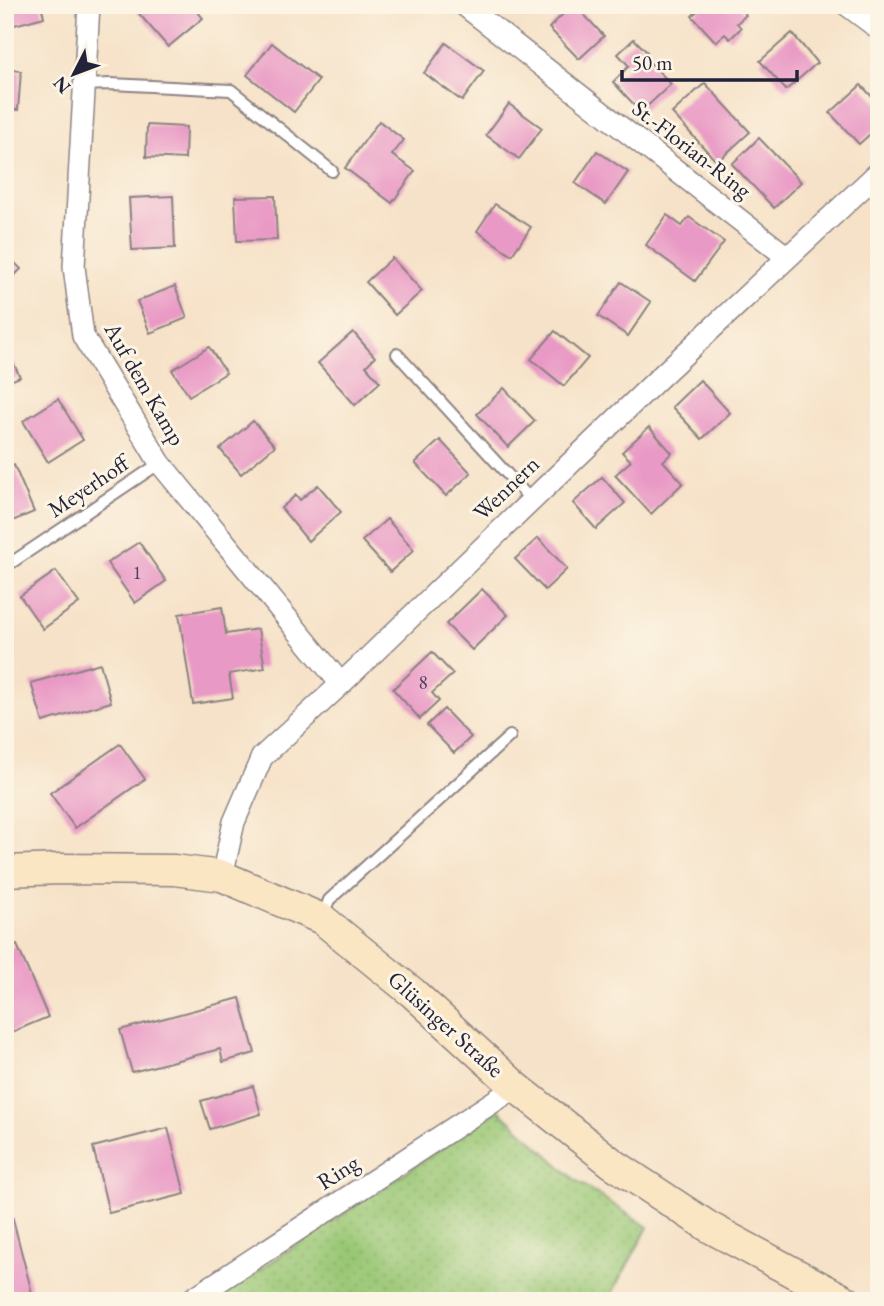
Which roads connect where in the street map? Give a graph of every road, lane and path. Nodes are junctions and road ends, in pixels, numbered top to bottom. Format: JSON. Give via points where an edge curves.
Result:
{"nodes":[{"id":1,"x":89,"y":5,"type":"edge"},
{"id":2,"x":464,"y":5,"type":"edge"},
{"id":3,"x":847,"y":5,"type":"edge"},
{"id":4,"x":879,"y":29,"type":"edge"},
{"id":5,"x":84,"y":85,"type":"junction"},
{"id":6,"x":332,"y":171,"type":"dead end"},
{"id":7,"x":879,"y":172,"type":"edge"},
{"id":8,"x":787,"y":257,"type":"junction"},
{"id":9,"x":397,"y":354,"type":"dead end"},
{"id":10,"x":160,"y":463,"type":"junction"},
{"id":11,"x":531,"y":500,"type":"junction"},
{"id":12,"x":5,"y":567,"type":"edge"},
{"id":13,"x":341,"y":684,"type":"junction"},
{"id":14,"x":510,"y":736,"type":"dead end"},
{"id":15,"x":5,"y":871,"type":"edge"},
{"id":16,"x":222,"y":876,"type":"junction"},
{"id":17,"x":322,"y":919,"type":"junction"},
{"id":18,"x":516,"y":1087,"type":"junction"},
{"id":19,"x":189,"y":1301,"type":"edge"},
{"id":20,"x":846,"y":1301,"type":"edge"}],
"edges":[{"from":1,"to":5,"type":"street","name":"Auf dem Kamp"},
{"from":2,"to":8,"type":"street","name":"St.-Florian-Ring"},
{"from":3,"to":4,"type":"street"},
{"from":5,"to":6,"type":"lane","via":[[231,90]]},
{"from":5,"to":10,"type":"street","name":"Auf dem Kamp","via":[[74,268],[83,336]]},
{"from":7,"to":8,"type":"street","name":"Wennern"},
{"from":8,"to":11,"type":"street","name":"Wennern"},
{"from":9,"to":11,"type":"lane"},
{"from":10,"to":12,"type":"lane","name":"Meyerhoff"},
{"from":10,"to":13,"type":"street","name":"Auf dem Kamp"},
{"from":11,"to":13,"type":"street","name":"Wennern"},
{"from":13,"to":16,"type":"street","name":"Wennern","via":[[262,757],[234,822]]},
{"from":14,"to":17,"type":"lane","via":[[329,900]]},
{"from":15,"to":16,"type":"street","name":"Glüsinger Straße","via":[[174,870]]},
{"from":16,"to":17,"type":"street","name":"Glüsinger Straße"},
{"from":17,"to":18,"type":"street","name":"Glüsinger Straße","via":[[413,993]]},
{"from":18,"to":19,"type":"street","name":"Ring"},
{"from":18,"to":20,"type":"street","name":"Glüsinger Straße","via":[[612,1163],[699,1220]]}]}
